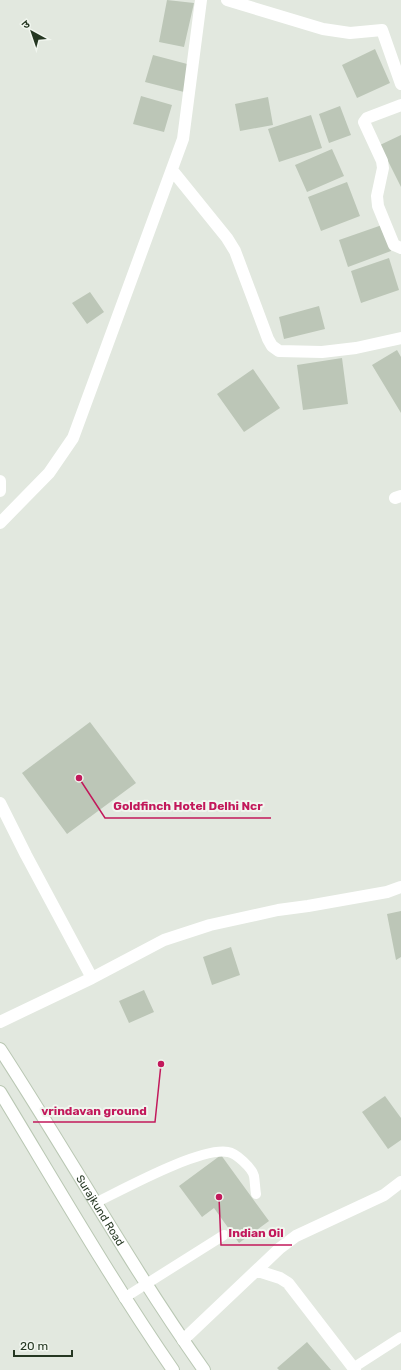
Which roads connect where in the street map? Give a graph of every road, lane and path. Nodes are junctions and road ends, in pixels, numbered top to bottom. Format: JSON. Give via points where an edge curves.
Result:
{"nodes":[{"id":1,"x":201,"y":0,"type":"edge"},
{"id":2,"x":227,"y":0,"type":"edge"},
{"id":3,"x":401,"y":83,"type":"edge"},
{"id":4,"x":401,"y":105,"type":"edge"},
{"id":5,"x":172,"y":170,"type":"junction"},
{"id":6,"x":401,"y":248,"type":"edge"},
{"id":7,"x":401,"y":338,"type":"edge"},
{"id":8,"x":0,"y":481,"type":"edge"},
{"id":9,"x":0,"y":491,"type":"edge"},
{"id":10,"x":0,"y":523,"type":"edge"},
{"id":11,"x":0,"y":803,"type":"edge"},
{"id":12,"x":401,"y":887,"type":"edge"},
{"id":13,"x":92,"y":978,"type":"junction"},
{"id":14,"x":0,"y":1022,"type":"edge"},
{"id":15,"x":0,"y":1049,"type":"edge"},
{"id":16,"x":0,"y":1092,"type":"edge"},
{"id":17,"x":401,"y":1182,"type":"edge"},
{"id":18,"x":256,"y":1194,"type":"dead end"},
{"id":19,"x":95,"y":1203,"type":"junction"},
{"id":20,"x":224,"y":1235,"type":"dead end"},
{"id":21,"x":258,"y":1271,"type":"junction"},
{"id":22,"x":147,"y":1283,"type":"junction"},
{"id":23,"x":124,"y":1298,"type":"junction"},
{"id":24,"x":401,"y":1337,"type":"edge"},
{"id":25,"x":183,"y":1340,"type":"junction"},
{"id":26,"x":354,"y":1369,"type":"edge"},
{"id":27,"x":173,"y":1370,"type":"edge"},
{"id":28,"x":204,"y":1370,"type":"edge"}],
"edges":[{"from":1,"to":5,"type":"street","via":[[183,139]]},
{"from":2,"to":3,"type":"street","via":[[322,29],[350,33],[382,30]]},
{"from":4,"to":6,"type":"street","via":[[367,118],[364,122],[383,165],[377,196],[380,215],[394,245]]},
{"from":5,"to":7,"type":"street","via":[[235,251],[272,346],[279,351],[322,352]]},
{"from":5,"to":10,"type":"street","via":[[73,438],[49,473]]},
{"from":8,"to":9,"type":"street"},
{"from":11,"to":13,"type":"street"},
{"from":12,"to":13,"type":"street","via":[[387,892],[278,910],[210,925],[164,940]]},
{"from":13,"to":14,"type":"street"},
{"from":15,"to":19,"type":"street","name":"Surajkund Road"},
{"from":16,"to":23,"type":"street"},
{"from":17,"to":21,"type":"street","via":[[384,1195],[296,1236],[280,1248]]},
{"from":18,"to":19,"type":"lane","via":[[254,1174],[242,1160],[230,1152],[215,1151],[186,1160]]},
{"from":19,"to":22,"type":"street","name":"Surajkund Road"},
{"from":20,"to":22,"type":"lane"},
{"from":21,"to":25,"type":"street"},
{"from":21,"to":26,"type":"street","via":[[288,1283]]},
{"from":22,"to":23,"type":"lane"},
{"from":22,"to":25,"type":"street","name":"Surajkund Road"},
{"from":23,"to":27,"type":"street"},
{"from":24,"to":26,"type":"lane"},
{"from":25,"to":28,"type":"street","name":"Surajkund Road"}]}
